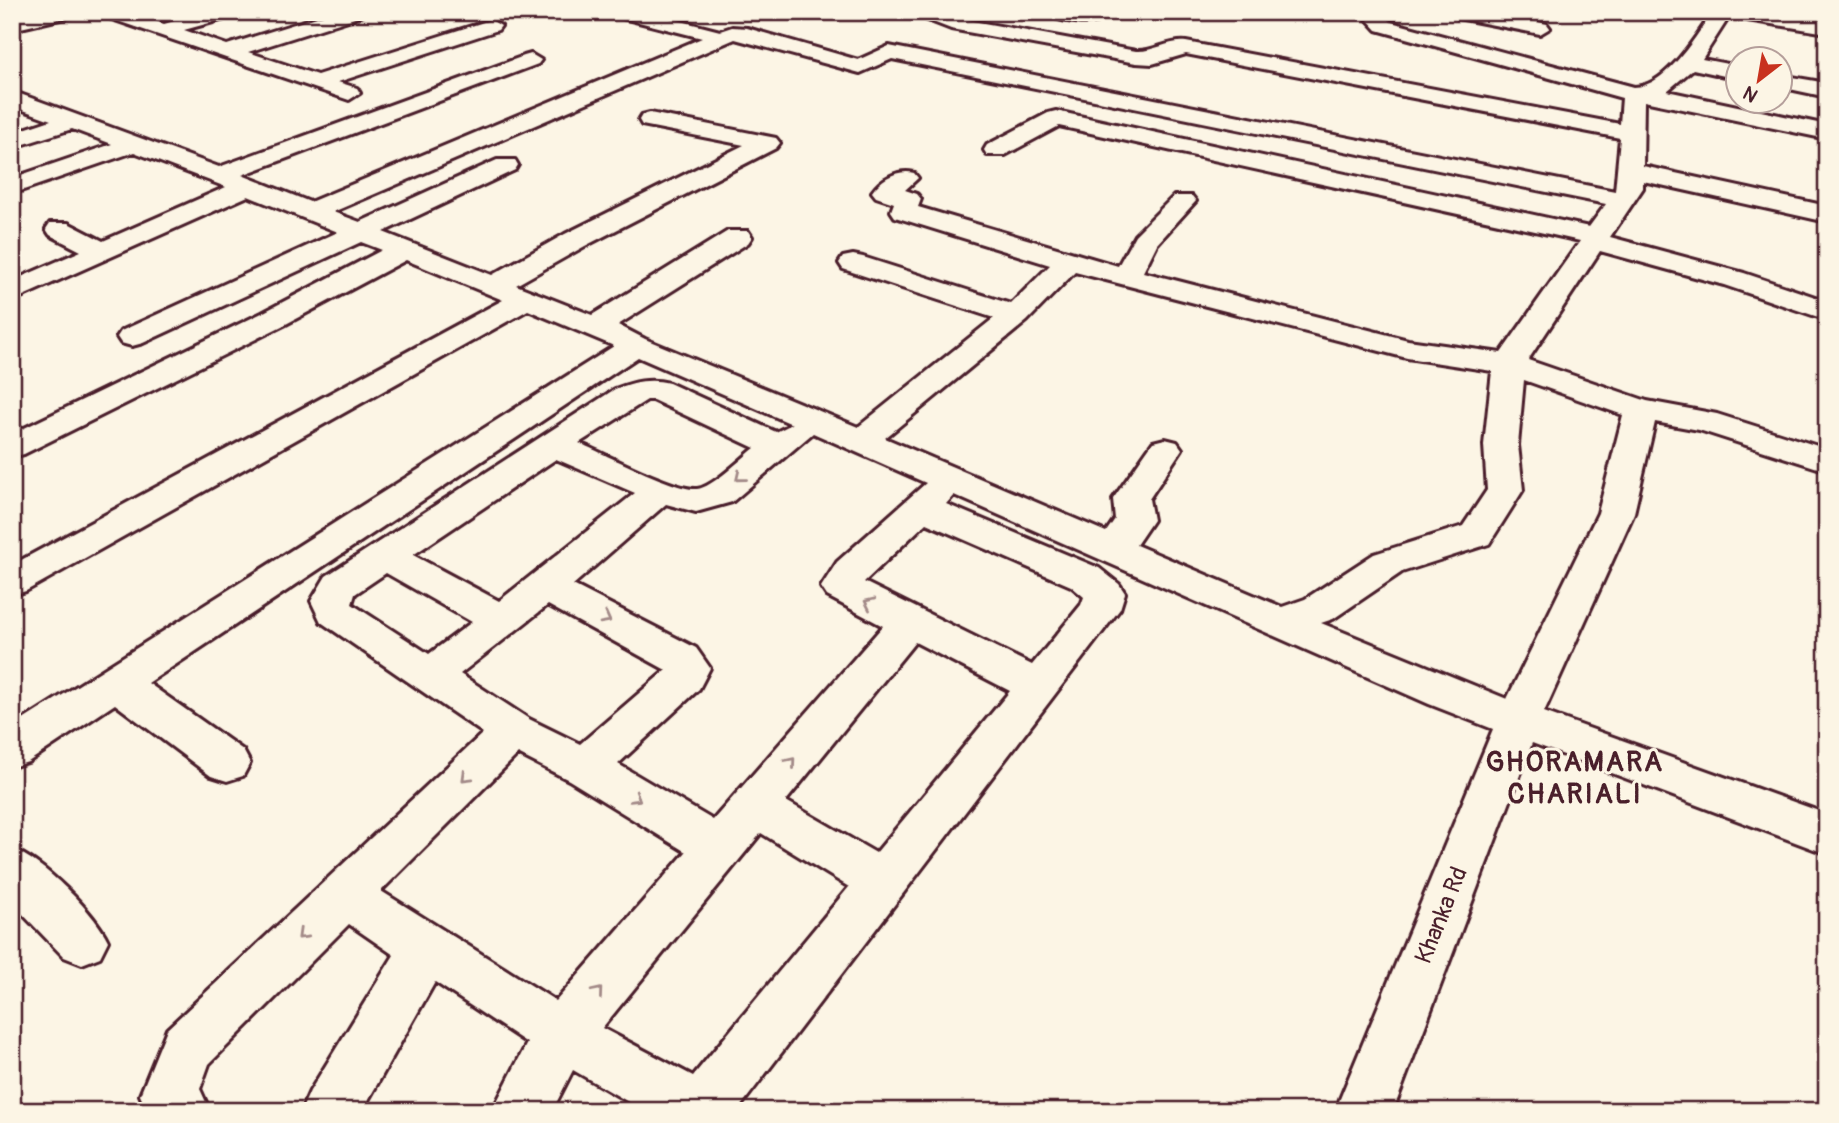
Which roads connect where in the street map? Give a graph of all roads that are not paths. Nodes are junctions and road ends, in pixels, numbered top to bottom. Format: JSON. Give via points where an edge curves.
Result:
{"nodes":[{"id":1,"x":66,"y":12,"type":"edge"},
{"id":2,"x":110,"y":12,"type":"edge"},
{"id":3,"x":228,"y":12,"type":"edge"},
{"id":4,"x":355,"y":12,"type":"edge"},
{"id":5,"x":622,"y":12,"type":"edge"},
{"id":6,"x":1054,"y":12,"type":"edge"},
{"id":7,"x":1382,"y":12,"type":"edge"},
{"id":8,"x":1458,"y":12,"type":"edge"},
{"id":9,"x":1723,"y":12,"type":"edge"},
{"id":10,"x":1731,"y":12,"type":"edge"},
{"id":11,"x":925,"y":13,"type":"edge"},
{"id":12,"x":1095,"y":17,"type":"dead end"},
{"id":13,"x":12,"y":24,"type":"edge"},
{"id":14,"x":491,"y":26,"type":"dead end"},
{"id":15,"x":1827,"y":27,"type":"edge"},
{"id":16,"x":1540,"y":29,"type":"dead end"},
{"id":17,"x":164,"y":30,"type":"junction"},
{"id":18,"x":820,"y":32,"type":"dead end"},
{"id":19,"x":720,"y":37,"type":"junction"},
{"id":20,"x":791,"y":47,"type":"junction"},
{"id":21,"x":226,"y":52,"type":"junction"},
{"id":22,"x":531,"y":60,"type":"dead end"},
{"id":23,"x":1689,"y":62,"type":"junction"},
{"id":24,"x":1724,"y":70,"type":"edge"},
{"id":25,"x":317,"y":82,"type":"junction"},
{"id":26,"x":1794,"y":84,"type":"edge"},
{"id":27,"x":1827,"y":90,"type":"edge"},
{"id":28,"x":349,"y":93,"type":"dead end"},
{"id":29,"x":1097,"y":94,"type":"junction"},
{"id":30,"x":1642,"y":94,"type":"junction"},
{"id":31,"x":13,"y":99,"type":"edge"},
{"id":32,"x":1056,"y":118,"type":"junction"},
{"id":33,"x":650,"y":120,"type":"dead end"},
{"id":34,"x":72,"y":121,"type":"junction"},
{"id":35,"x":1827,"y":132,"type":"edge"},
{"id":36,"x":1631,"y":133,"type":"junction"},
{"id":37,"x":12,"y":141,"type":"edge"},
{"id":38,"x":134,"y":144,"type":"junction"},
{"id":39,"x":996,"y":150,"type":"dead end"},
{"id":40,"x":506,"y":165,"type":"dead end"},
{"id":41,"x":1631,"y":171,"type":"junction"},
{"id":42,"x":905,"y":178,"type":"dead end"},
{"id":43,"x":233,"y":181,"type":"junction"},
{"id":44,"x":12,"y":186,"type":"edge"},
{"id":45,"x":1622,"y":200,"type":"junction"},
{"id":46,"x":1184,"y":201,"type":"dead end"},
{"id":47,"x":310,"y":212,"type":"junction"},
{"id":48,"x":1827,"y":214,"type":"edge"},
{"id":49,"x":59,"y":229,"type":"dead end"},
{"id":50,"x":359,"y":232,"type":"junction"},
{"id":51,"x":738,"y":237,"type":"dead end"},
{"id":52,"x":1595,"y":239,"type":"junction"},
{"id":53,"x":404,"y":250,"type":"junction"},
{"id":54,"x":102,"y":251,"type":"junction"},
{"id":55,"x":1069,"y":262,"type":"junction"},
{"id":56,"x":853,"y":263,"type":"dead end"},
{"id":57,"x":1127,"y":277,"type":"junction"},
{"id":58,"x":493,"y":286,"type":"junction"},
{"id":59,"x":12,"y":292,"type":"edge"},
{"id":60,"x":526,"y":299,"type":"junction"},
{"id":61,"x":1827,"y":311,"type":"edge"},
{"id":62,"x":1016,"y":315,"type":"junction"},
{"id":63,"x":594,"y":327,"type":"junction"},
{"id":64,"x":132,"y":337,"type":"dead end"},
{"id":65,"x":634,"y":346,"type":"junction"},
{"id":66,"x":1508,"y":364,"type":"junction"},
{"id":67,"x":1642,"y":410,"type":"junction"},
{"id":68,"x":813,"y":420,"type":"junction"},
{"id":69,"x":861,"y":441,"type":"junction"},
{"id":70,"x":556,"y":446,"type":"junction"},
{"id":71,"x":778,"y":446,"type":"junction"},
{"id":72,"x":12,"y":447,"type":"edge"},
{"id":73,"x":1165,"y":449,"type":"dead end"},
{"id":74,"x":1827,"y":461,"type":"edge"},
{"id":75,"x":660,"y":491,"type":"junction"},
{"id":76,"x":937,"y":493,"type":"junction"},
{"id":77,"x":1113,"y":550,"type":"junction"},
{"id":78,"x":386,"y":556,"type":"junction"},
{"id":79,"x":12,"y":582,"type":"edge"},
{"id":80,"x":545,"y":587,"type":"junction"},
{"id":81,"x":503,"y":621,"type":"junction"},
{"id":82,"x":909,"y":622,"type":"junction"},
{"id":83,"x":1280,"y":622,"type":"junction"},
{"id":84,"x":428,"y":677,"type":"junction"},
{"id":85,"x":117,"y":683,"type":"junction"},
{"id":86,"x":1039,"y":687,"type":"junction"},
{"id":87,"x":1519,"y":720,"type":"junction"},
{"id":88,"x":513,"y":731,"type":"junction"},
{"id":89,"x":12,"y":750,"type":"edge"},
{"id":90,"x":227,"y":763,"type":"dead end"},
{"id":91,"x":585,"y":767,"type":"junction"},
{"id":92,"x":754,"y":806,"type":"junction"},
{"id":93,"x":1827,"y":834,"type":"edge"},
{"id":94,"x":719,"y":848,"type":"junction"},
{"id":95,"x":12,"y":870,"type":"edge"},
{"id":96,"x":884,"y":883,"type":"junction"},
{"id":97,"x":344,"y":894,"type":"junction"},
{"id":98,"x":82,"y":941,"type":"dead end"},
{"id":99,"x":427,"y":948,"type":"junction"},
{"id":100,"x":562,"y":1035,"type":"junction"},
{"id":101,"x":181,"y":1111,"type":"edge"},
{"id":102,"x":330,"y":1111,"type":"edge"},
{"id":103,"x":521,"y":1111,"type":"edge"},
{"id":104,"x":1364,"y":1111,"type":"edge"}],
"edges":[{"from":1,"to":13,"type":"street"},
{"from":2,"to":17,"type":"street"},
{"from":3,"to":17,"type":"street"},
{"from":4,"to":21,"type":"street"},
{"from":5,"to":19,"type":"street"},
{"from":6,"to":12,"type":"street"},
{"from":7,"to":30,"type":"street","via":[[1376,18],[1384,26]]},
{"from":8,"to":16,"type":"street"},
{"from":9,"to":23,"type":"street"},
{"from":10,"to":15,"type":"street"},
{"from":11,"to":36,"type":"street","via":[[951,23],[1136,57],[1152,58],[1193,39],[1272,62]]},
{"from":14,"to":25,"type":"street"},
{"from":17,"to":21,"type":"street"},
{"from":18,"to":20,"type":"street"},
{"from":19,"to":20,"type":"street","via":[[747,34]]},
{"from":19,"to":47,"type":"street"},
{"from":20,"to":29,"type":"street","via":[[860,67],[889,52]]},
{"from":21,"to":25,"type":"street"},
{"from":22,"to":43,"type":"street"},
{"from":23,"to":24,"type":"street"},
{"from":23,"to":30,"type":"street"},
{"from":25,"to":28,"type":"street"},
{"from":26,"to":27,"type":"street"},
{"from":29,"to":32,"type":"street"},
{"from":29,"to":45,"type":"street"},
{"from":30,"to":35,"type":"street"},
{"from":30,"to":36,"type":"street"},
{"from":31,"to":34,"type":"street"},
{"from":32,"to":39,"type":"street"},
{"from":32,"to":52,"type":"street"},
{"from":33,"to":58,"type":"street","via":[[768,143]]},
{"from":34,"to":37,"type":"street"},
{"from":34,"to":38,"type":"street"},
{"from":36,"to":41,"type":"street"},
{"from":38,"to":43,"type":"street"},
{"from":38,"to":44,"type":"street"},
{"from":40,"to":50,"type":"street"},
{"from":41,"to":45,"type":"street","via":[[1630,188]]},
{"from":41,"to":48,"type":"street"},
{"from":42,"to":55,"type":"street","via":[[885,192],[908,199],[904,211]]},
{"from":43,"to":47,"type":"street"},
{"from":43,"to":54,"type":"street"},
{"from":45,"to":52,"type":"street"},
{"from":46,"to":57,"type":"street","via":[[1145,241]]},
{"from":47,"to":50,"type":"street"},
{"from":49,"to":54,"type":"street"},
{"from":50,"to":53,"type":"street"},
{"from":50,"to":64,"type":"street"},
{"from":51,"to":63,"type":"street"},
{"from":52,"to":61,"type":"street"},
{"from":52,"to":66,"type":"street"},
{"from":53,"to":58,"type":"street"},
{"from":53,"to":72,"type":"street"},
{"from":54,"to":59,"type":"street"},
{"from":55,"to":57,"type":"street"},
{"from":55,"to":62,"type":"street"},
{"from":56,"to":62,"type":"street"},
{"from":57,"to":66,"type":"street","via":[[1407,349]]},
{"from":58,"to":60,"type":"street"},
{"from":60,"to":63,"type":"street"},
{"from":60,"to":79,"type":"street"},
{"from":62,"to":69,"type":"street"},
{"from":63,"to":65,"type":"street"},
{"from":65,"to":68,"type":"street"},
{"from":65,"to":85,"type":"street"},
{"from":66,"to":67,"type":"street"},
{"from":66,"to":83,"type":"street","via":[[1501,445],[1505,490],[1476,535],[1388,563],[1320,609]]},
{"from":67,"to":74,"type":"street","via":[[1705,421]]},
{"from":67,"to":87,"type":"street","name":"Khanka Rd","via":[[1616,513]]},
{"from":68,"to":69,"type":"street"},
{"from":68,"to":71,"type":"street"},
{"from":69,"to":76,"type":"street"},
{"from":70,"to":71,"type":"street","via":[[627,396],[643,390],[657,390]]},
{"from":70,"to":75,"type":"street"},
{"from":70,"to":78,"type":"street"},
{"from":71,"to":75,"type":"street","one_way":true,"via":[[719,494],[696,500]]},
{"from":73,"to":77,"type":"street","via":[[1133,497],[1134,520]]},
{"from":75,"to":80,"type":"street"},
{"from":76,"to":77,"type":"street"},
{"from":82,"to":76,"type":"street","one_way":true,"via":[[841,587],[851,571]]},
{"from":76,"to":86,"type":"street","via":[[1085,577],[1105,593],[1100,609]]},
{"from":77,"to":83,"type":"street"},
{"from":78,"to":81,"type":"street"},
{"from":78,"to":84,"type":"street","via":[[340,584],[331,601],[335,612]]},
{"from":80,"to":81,"type":"street"},
{"from":80,"to":91,"type":"street","one_way":true,"via":[[681,659],[689,668],[684,678]]},
{"from":81,"to":84,"type":"street"},
{"from":82,"to":86,"type":"street"},
{"from":92,"to":82,"type":"street","one_way":true},
{"from":83,"to":87,"type":"street"},
{"from":84,"to":88,"type":"street"},
{"from":85,"to":89,"type":"street"},
{"from":85,"to":90,"type":"street"},
{"from":86,"to":96,"type":"street"},
{"from":87,"to":93,"type":"street"},
{"from":87,"to":104,"type":"street","name":"Khanka Rd"},
{"from":88,"to":91,"type":"street"},
{"from":88,"to":97,"type":"street","one_way":true},
{"from":91,"to":94,"type":"street","one_way":true},
{"from":92,"to":94,"type":"street"},
{"from":92,"to":96,"type":"street"},
{"from":100,"to":94,"type":"street","one_way":true},
{"from":95,"to":98,"type":"street"},
{"from":96,"to":100,"type":"street","via":[[701,1111]]},
{"from":97,"to":99,"type":"street"},
{"from":97,"to":101,"type":"street","one_way":true,"via":[[187,1048],[169,1095]]},
{"from":99,"to":100,"type":"street"},
{"from":99,"to":102,"type":"street"},
{"from":100,"to":103,"type":"street"}]}
